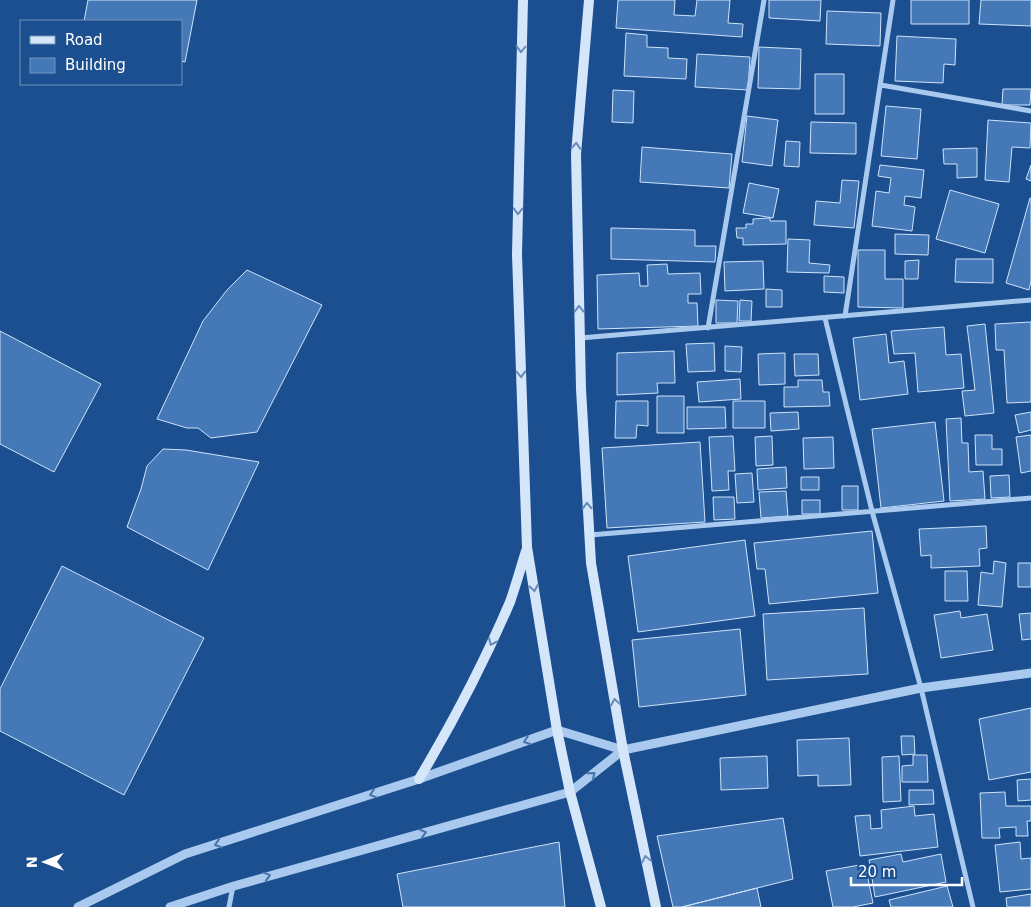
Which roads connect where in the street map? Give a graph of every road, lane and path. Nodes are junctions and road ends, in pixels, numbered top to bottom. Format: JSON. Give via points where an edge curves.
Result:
{"nodes":[{"id":1,"x":523,"y":0,"type":"edge"},
{"id":2,"x":589,"y":0,"type":"edge"},
{"id":3,"x":764,"y":0,"type":"edge"},
{"id":4,"x":893,"y":0,"type":"edge"},
{"id":5,"x":881,"y":85,"type":"junction"},
{"id":6,"x":1031,"y":111,"type":"edge"},
{"id":7,"x":1031,"y":300,"type":"edge"},
{"id":8,"x":845,"y":316,"type":"junction"},
{"id":9,"x":825,"y":318,"type":"junction"},
{"id":10,"x":708,"y":328,"type":"junction"},
{"id":11,"x":579,"y":338,"type":"junction"},
{"id":12,"x":1031,"y":498,"type":"edge"},
{"id":13,"x":872,"y":511,"type":"junction"},
{"id":14,"x":589,"y":535,"type":"junction"},
{"id":15,"x":527,"y":547,"type":"junction"},
{"id":16,"x":1031,"y":673,"type":"edge"},
{"id":17,"x":920,"y":688,"type":"junction"},
{"id":18,"x":557,"y":730,"type":"junction"},
{"id":19,"x":623,"y":750,"type":"junction"},
{"id":20,"x":419,"y":779,"type":"junction"},
{"id":21,"x":570,"y":792,"type":"junction"},
{"id":22,"x":234,"y":886,"type":"junction"},
{"id":23,"x":78,"y":907,"type":"edge"},
{"id":24,"x":170,"y":907,"type":"edge"},
{"id":25,"x":230,"y":907,"type":"edge"},
{"id":26,"x":601,"y":907,"type":"edge"},
{"id":27,"x":656,"y":907,"type":"edge"},
{"id":28,"x":973,"y":907,"type":"edge"}],
"edges":[{"from":1,"to":15,"type":"main road","one_way":true,"via":[[517,254]]},
{"from":11,"to":2,"type":"main road","one_way":true,"via":[[576,154]]},
{"from":3,"to":10,"type":"street"},
{"from":4,"to":5,"type":"street"},
{"from":5,"to":6,"type":"street"},
{"from":5,"to":8,"type":"street"},
{"from":7,"to":8,"type":"street"},
{"from":8,"to":9,"type":"street"},
{"from":9,"to":10,"type":"street"},
{"from":9,"to":13,"type":"street"},
{"from":10,"to":11,"type":"street"},
{"from":14,"to":11,"type":"main road","one_way":true},
{"from":12,"to":13,"type":"street"},
{"from":13,"to":14,"type":"street"},
{"from":13,"to":17,"type":"street"},
{"from":19,"to":14,"type":"main road","one_way":true},
{"from":15,"to":18,"type":"main road","one_way":true},
{"from":15,"to":20,"type":"main road","one_way":true,"via":[[510,600],[481,667]]},
{"from":16,"to":17,"type":"street"},
{"from":17,"to":19,"type":"street"},
{"from":17,"to":28,"type":"street"},
{"from":18,"to":19,"type":"street"},
{"from":18,"to":20,"type":"street","one_way":true},
{"from":18,"to":21,"type":"main road"},
{"from":21,"to":19,"type":"street","one_way":true},
{"from":27,"to":19,"type":"main road","one_way":true},
{"from":20,"to":23,"type":"street","one_way":true,"via":[[185,854]]},
{"from":22,"to":21,"type":"street","one_way":true},
{"from":21,"to":26,"type":"main road"},
{"from":22,"to":24,"type":"street"},
{"from":22,"to":25,"type":"street"}]}
